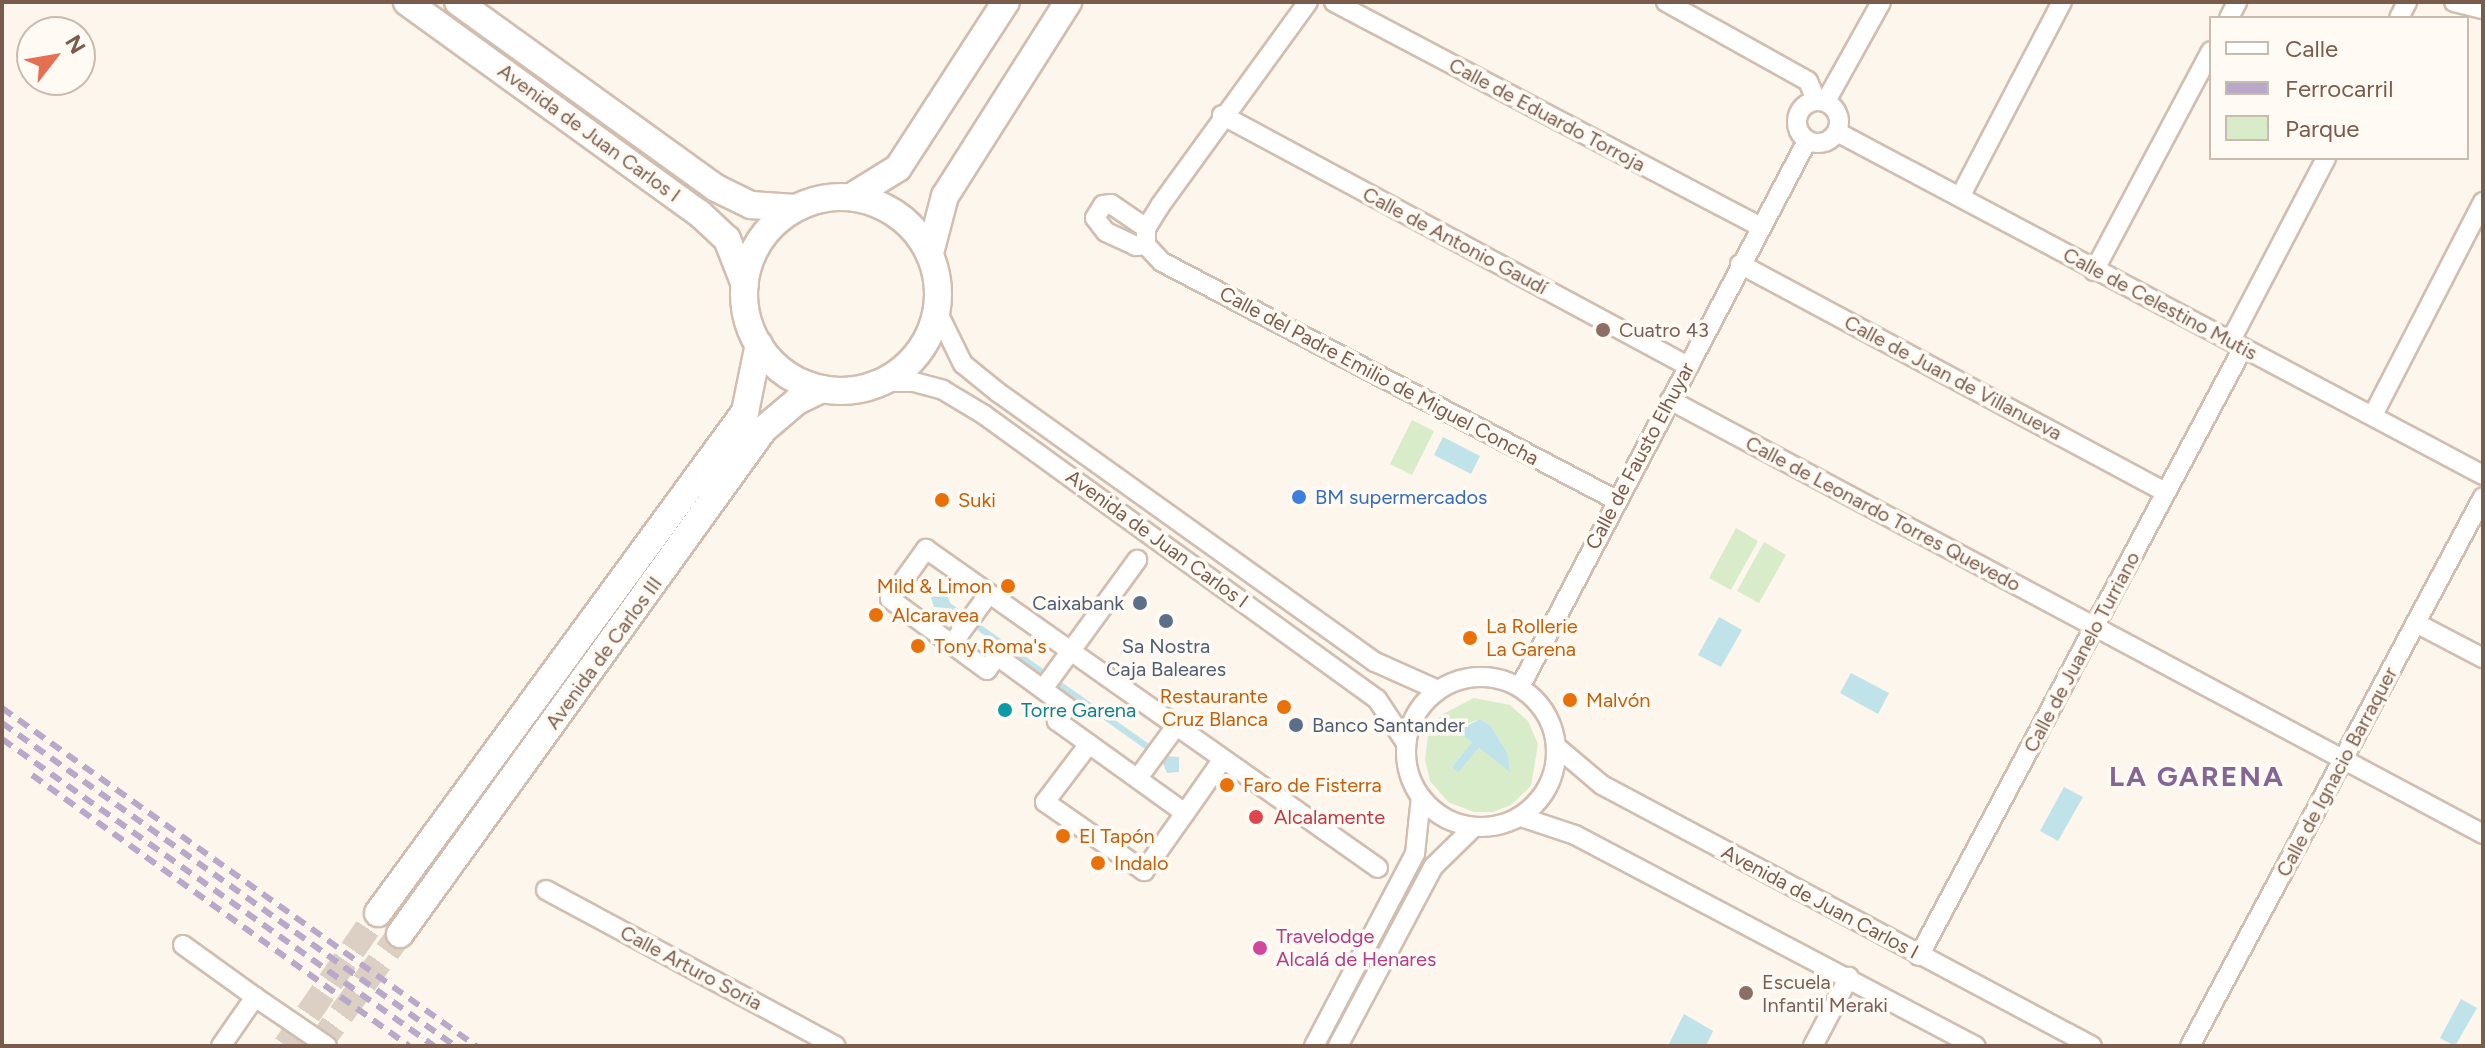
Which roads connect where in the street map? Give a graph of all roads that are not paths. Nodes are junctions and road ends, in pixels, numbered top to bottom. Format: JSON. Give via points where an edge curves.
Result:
{"nodes":[{"id":1,"x":407,"y":2,"type":"edge"},
{"id":2,"x":458,"y":2,"type":"edge"},
{"id":3,"x":986,"y":2,"type":"edge"},
{"id":4,"x":1006,"y":2,"type":"edge"},
{"id":5,"x":1068,"y":2,"type":"edge"},
{"id":6,"x":1083,"y":2,"type":"edge"},
{"id":7,"x":1308,"y":2,"type":"edge"},
{"id":8,"x":1334,"y":2,"type":"edge"},
{"id":9,"x":1666,"y":2,"type":"edge"},
{"id":10,"x":1881,"y":2,"type":"edge"},
{"id":11,"x":2062,"y":2,"type":"edge"},
{"id":12,"x":2454,"y":2,"type":"edge"},
{"id":13,"x":2483,"y":9,"type":"edge"},
{"id":14,"x":2209,"y":55,"type":"edge"},
{"id":15,"x":1020,"y":83,"type":"junction"},
{"id":16,"x":946,"y":98,"type":"junction"},
{"id":17,"x":1821,"y":101,"type":"junction"},
{"id":18,"x":1222,"y":115,"type":"junction"},
{"id":19,"x":1837,"y":132,"type":"junction"},
{"id":20,"x":1807,"y":141,"type":"junction"},
{"id":21,"x":2325,"y":160,"type":"edge"},
{"id":22,"x":1961,"y":195,"type":"junction"},
{"id":23,"x":851,"y":197,"type":"junction"},
{"id":24,"x":2483,"y":202,"type":"edge"},
{"id":25,"x":795,"y":208,"type":"junction"},
{"id":26,"x":1760,"y":227,"type":"junction"},
{"id":27,"x":930,"y":253,"type":"junction"},
{"id":28,"x":1740,"y":264,"type":"junction"},
{"id":29,"x":2094,"y":271,"type":"junction"},
{"id":30,"x":745,"y":285,"type":"junction"},
{"id":31,"x":937,"y":311,"type":"junction"},
{"id":32,"x":759,"y":344,"type":"junction"},
{"id":33,"x":2237,"y":344,"type":"junction"},
{"id":34,"x":1688,"y":366,"type":"junction"},
{"id":35,"x":881,"y":382,"type":"junction"},
{"id":36,"x":822,"y":389,"type":"junction"},
{"id":37,"x":1670,"y":400,"type":"junction"},
{"id":38,"x":2373,"y":415,"type":"junction"},
{"id":39,"x":2483,"y":475,"type":"edge"},
{"id":40,"x":2166,"y":492,"type":"junction"},
{"id":41,"x":2483,"y":497,"type":"edge"},
{"id":42,"x":1618,"y":501,"type":"junction"},
{"id":43,"x":1137,"y":560,"type":"dead end"},
{"id":44,"x":988,"y":595,"type":"junction"},
{"id":45,"x":2416,"y":623,"type":"junction"},
{"id":46,"x":2095,"y":628,"type":"junction"},
{"id":47,"x":952,"y":644,"type":"junction"},
{"id":48,"x":1070,"y":653,"type":"junction"},
{"id":49,"x":2483,"y":658,"type":"edge"},
{"id":50,"x":1049,"y":682,"type":"junction"},
{"id":51,"x":1520,"y":687,"type":"junction"},
{"id":52,"x":1438,"y":690,"type":"junction"},
{"id":53,"x":1176,"y":726,"type":"junction"},
{"id":54,"x":1406,"y":743,"type":"junction"},
{"id":55,"x":1089,"y":744,"type":"junction"},
{"id":56,"x":1557,"y":747,"type":"junction"},
{"id":57,"x":1223,"y":759,"type":"junction"},
{"id":58,"x":2345,"y":760,"type":"junction"},
{"id":59,"x":1138,"y":778,"type":"junction"},
{"id":60,"x":1421,"y":797,"type":"junction"},
{"id":61,"x":1185,"y":813,"type":"junction"},
{"id":62,"x":1521,"y":817,"type":"junction"},
{"id":63,"x":1473,"y":828,"type":"junction"},
{"id":64,"x":2483,"y":834,"type":"edge"},
{"id":65,"x":1378,"y":868,"type":"dead end"},
{"id":66,"x":546,"y":890,"type":"dead end"},
{"id":67,"x":378,"y":913,"type":"tunnel mouth"},
{"id":68,"x":400,"y":934,"type":"tunnel mouth"},
{"id":69,"x":183,"y":945,"type":"dead end"},
{"id":70,"x":1919,"y":956,"type":"junction"},
{"id":71,"x":1849,"y":977,"type":"junction"},
{"id":72,"x":255,"y":997,"type":"junction"},
{"id":73,"x":221,"y":1046,"type":"edge"},
{"id":74,"x":327,"y":1046,"type":"edge"},
{"id":75,"x":836,"y":1046,"type":"edge"},
{"id":76,"x":1314,"y":1046,"type":"edge"},
{"id":77,"x":1338,"y":1046,"type":"edge"},
{"id":78,"x":1813,"y":1046,"type":"edge"},
{"id":79,"x":1976,"y":1046,"type":"edge"},
{"id":80,"x":2092,"y":1046,"type":"edge"},
{"id":81,"x":2190,"y":1046,"type":"edge"}],
"edges":[{"from":1,"to":30,"type":"street","name":"Avenida de Juan Carlos I","via":[[699,213],[727,239]]},
{"from":2,"to":25,"type":"street","name":"Avenida de Juan Carlos I","via":[[716,188],[751,205]]},
{"from":3,"to":16,"type":"street"},
{"from":4,"to":16,"type":"street"},
{"from":5,"to":15,"type":"street"},
{"from":6,"to":15,"type":"street"},
{"from":7,"to":18,"type":"street","name":"Calle del Padre Emilio de Miguel Concha"},
{"from":8,"to":26,"type":"street","name":"Calle de Eduardo Torroja"},
{"from":9,"to":17,"type":"street","via":[[1808,81]]},
{"from":10,"to":17,"type":"street"},
{"from":11,"to":22,"type":"street"},
{"from":12,"to":13,"type":"street"},
{"from":14,"to":29,"type":"street"},
{"from":15,"to":27,"type":"street","via":[[945,196]]},
{"from":16,"to":23,"type":"street","via":[[898,168]]},
{"from":17,"to":19,"type":"street","via":[[1835,109]]},
{"from":17,"to":20,"type":"street","via":[[1797,114],[1796,124]]},
{"from":18,"to":34,"type":"street","name":"Calle de Antonio Gaudí"},
{"from":18,"to":42,"type":"street","name":"Calle del Padre Emilio de Miguel Concha","via":[[1146,236],[1162,262]]},
{"from":19,"to":20,"type":"street","via":[[1829,140]]},
{"from":19,"to":22,"type":"street","name":"Calle de Celestino Mutis"},
{"from":20,"to":26,"type":"street","name":"Calle de Fausto Elhuyar"},
{"from":21,"to":33,"type":"street","name":"Calle de Juanelo Turriano"},
{"from":22,"to":29,"type":"street","name":"Calle de Celestino Mutis"},
{"from":23,"to":25,"type":"street","via":[[823,198]]},
{"from":23,"to":27,"type":"street","via":[[898,215]]},
{"from":24,"to":38,"type":"street"},
{"from":25,"to":30,"type":"street","via":[[759,241]]},
{"from":26,"to":28,"type":"street","name":"Calle de Fausto Elhuyar"},
{"from":27,"to":31,"type":"street","via":[[938,282]]},
{"from":28,"to":34,"type":"street","name":"Calle de Fausto Elhuyar"},
{"from":28,"to":40,"type":"street","name":"Calle de Juan de Villanueva"},
{"from":29,"to":33,"type":"street","name":"Calle de Celestino Mutis"},
{"from":30,"to":32,"type":"street","via":[[747,316]]},
{"from":31,"to":35,"type":"street","via":[[918,354]]},
{"from":31,"to":52,"type":"street","name":"Avenida de Juan Carlos I","via":[[963,364],[999,393],[1375,662]]},
{"from":32,"to":36,"type":"street","via":[[786,373]]},
{"from":32,"to":67,"type":"street","name":"Avenida de Carlos III","via":[[745,412]]},
{"from":33,"to":38,"type":"street","name":"Calle de Celestino Mutis"},
{"from":33,"to":40,"type":"street","name":"Calle de Juanelo Turriano"},
{"from":34,"to":37,"type":"street","name":"Calle de Fausto Elhuyar"},
{"from":35,"to":36,"type":"street","via":[[852,390]]},
{"from":35,"to":54,"type":"street","name":"Avenida de Juan Carlos I","via":[[914,382],[943,390],[983,414],[1377,699]]},
{"from":36,"to":68,"type":"street","name":"Avenida de Carlos III","via":[[797,401],[764,429]]},
{"from":37,"to":42,"type":"street","name":"Calle de Fausto Elhuyar"},
{"from":37,"to":46,"type":"street","name":"Calle de Leonardo Torres Quevedo"},
{"from":38,"to":39,"type":"street","name":"Calle de Celestino Mutis"},
{"from":40,"to":46,"type":"street","name":"Calle de Juanelo Turriano"},
{"from":41,"to":45,"type":"street","name":"Calle de Ignacio Barraquer"},
{"from":42,"to":51,"type":"street","name":"Calle de Fausto Elhuyar"},
{"from":43,"to":48,"type":"street"},
{"from":44,"to":47,"type":"street"},
{"from":44,"to":47,"type":"street","via":[[926,549],[890,599]]},
{"from":44,"to":48,"type":"street"},
{"from":45,"to":49,"type":"street"},
{"from":45,"to":58,"type":"street","name":"Calle de Ignacio Barraquer"},
{"from":46,"to":58,"type":"street","name":"Calle de Leonardo Torres Quevedo"},
{"from":46,"to":70,"type":"street","name":"Calle de Juanelo Turriano"},
{"from":47,"to":50,"type":"street","via":[[987,670],[997,656]]},
{"from":48,"to":50,"type":"street"},
{"from":48,"to":53,"type":"street"},
{"from":50,"to":55,"type":"street","via":[[1067,707],[1057,721]]},
{"from":51,"to":52,"type":"street","via":[[1479,676]]},
{"from":51,"to":56,"type":"street","via":[[1549,717]]},
{"from":52,"to":54,"type":"street","via":[[1422,704]]},
{"from":53,"to":57,"type":"street"},
{"from":53,"to":59,"type":"street"},
{"from":54,"to":60,"type":"street","via":[[1407,766]]},
{"from":55,"to":59,"type":"street"},
{"from":55,"to":61,"type":"street","via":[[1045,802],[1144,871]]},
{"from":56,"to":62,"type":"street","via":[[1552,781]]},
{"from":56,"to":70,"type":"street","name":"Avenida de Juan Carlos I","via":[[1602,785]]},
{"from":57,"to":61,"type":"street"},
{"from":57,"to":65,"type":"street"},
{"from":58,"to":64,"type":"street","name":"Calle de Leonardo Torres Quevedo"},
{"from":58,"to":81,"type":"street","name":"Calle de Ignacio Barraquer"},
{"from":59,"to":61,"type":"street"},
{"from":60,"to":63,"type":"street","via":[[1446,819]]},
{"from":60,"to":76,"type":"street","via":[[1415,854]]},
{"from":62,"to":63,"type":"street","via":[[1498,827]]},
{"from":62,"to":71,"type":"street","via":[[1575,835]]},
{"from":63,"to":77,"type":"street","via":[[1433,867]]},
{"from":66,"to":75,"type":"street","name":"Calle Arturo Soria"},
{"from":69,"to":72,"type":"street"},
{"from":70,"to":80,"type":"street","name":"Avenida de Juan Carlos I"},
{"from":71,"to":78,"type":"street"},
{"from":71,"to":79,"type":"street"},
{"from":72,"to":73,"type":"street"},
{"from":72,"to":74,"type":"street"}]}
